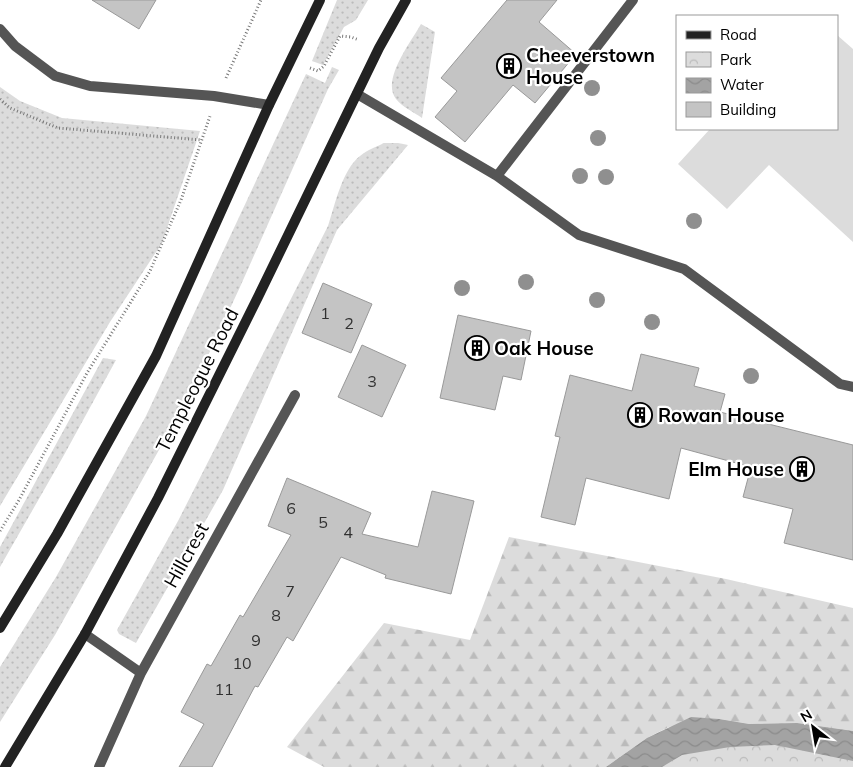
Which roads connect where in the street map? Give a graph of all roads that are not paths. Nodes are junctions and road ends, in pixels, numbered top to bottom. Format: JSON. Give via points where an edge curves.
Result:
{"nodes":[{"id":1,"x":320,"y":0,"type":"edge"},
{"id":2,"x":406,"y":0,"type":"edge"},
{"id":3,"x":633,"y":0,"type":"edge"},
{"id":4,"x":0,"y":29,"type":"edge"},
{"id":5,"x":357,"y":94,"type":"junction"},
{"id":6,"x":268,"y":105,"type":"junction"},
{"id":7,"x":497,"y":176,"type":"junction"},
{"id":8,"x":853,"y":387,"type":"edge"},
{"id":9,"x":295,"y":395,"type":"dead end"},
{"id":10,"x":0,"y":628,"type":"edge"},
{"id":11,"x":85,"y":634,"type":"junction"},
{"id":12,"x":141,"y":673,"type":"junction"},
{"id":13,"x":5,"y":767,"type":"edge"},
{"id":14,"x":99,"y":767,"type":"edge"}],
"edges":[{"from":1,"to":6,"type":"main road"},
{"from":2,"to":5,"type":"main road","name":"Templeogue Road"},
{"from":3,"to":7,"type":"street"},
{"from":4,"to":6,"type":"street","via":[[15,46],[56,76],[90,86],[217,97]]},
{"from":5,"to":7,"type":"street"},
{"from":5,"to":11,"type":"main road","name":"Templeogue Road","via":[[158,498]]},
{"from":6,"to":10,"type":"main road","via":[[156,356],[57,534]]},
{"from":7,"to":8,"type":"street","via":[[579,235],[684,269],[840,384]]},
{"from":9,"to":12,"type":"street","name":"Hillcrest"},
{"from":11,"to":12,"type":"street"},
{"from":11,"to":13,"type":"main road","name":"Templeogue Road"},
{"from":12,"to":14,"type":"street","name":"Hillcrest"}]}
